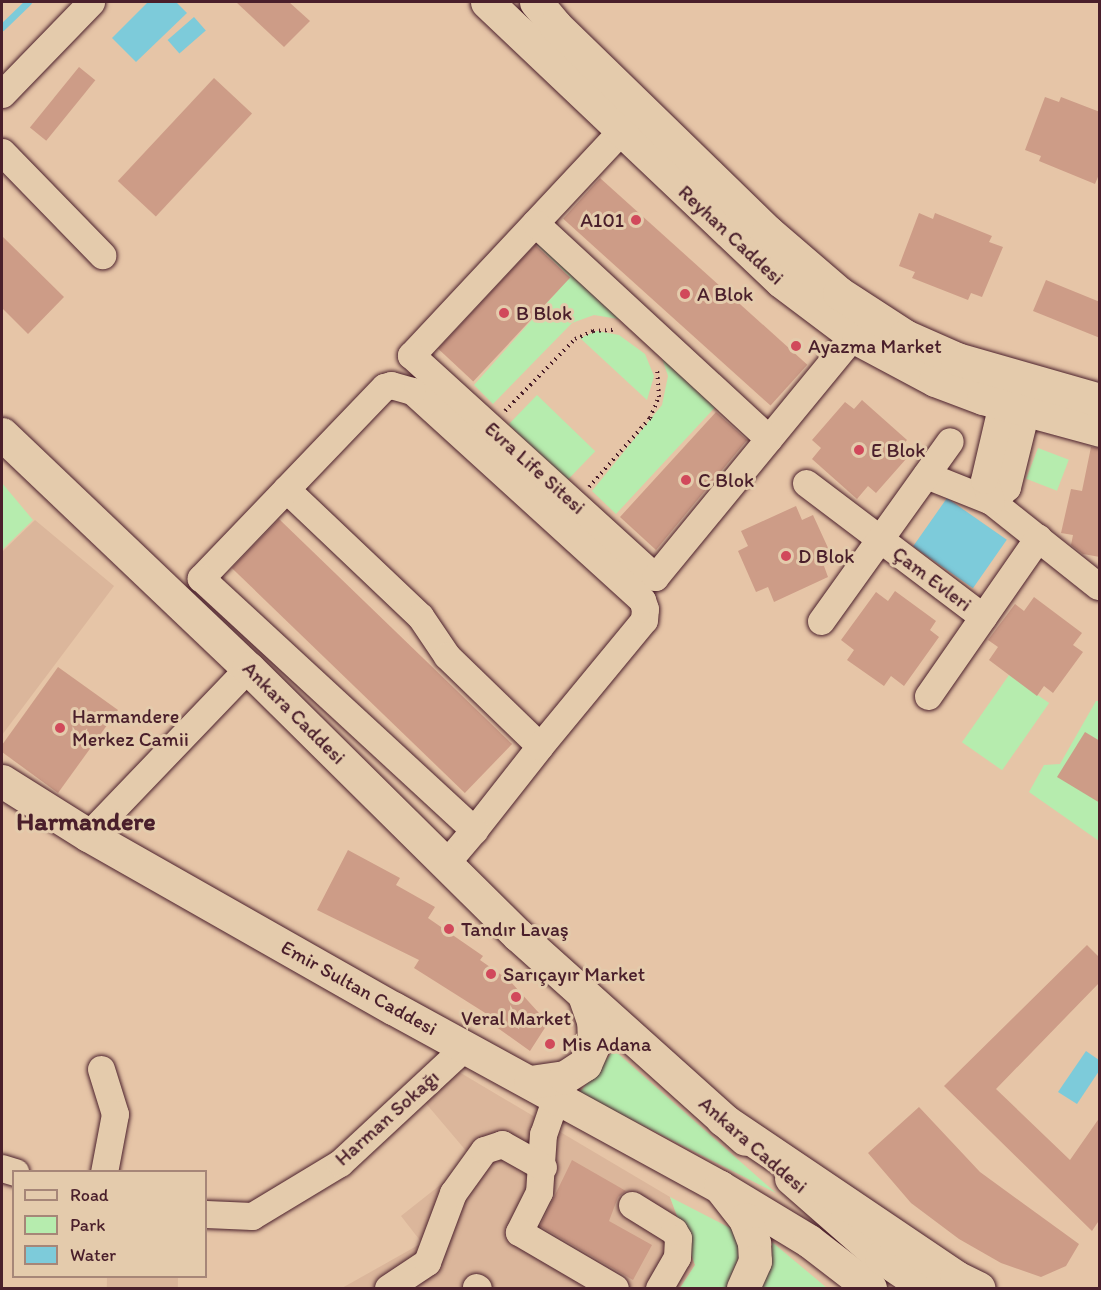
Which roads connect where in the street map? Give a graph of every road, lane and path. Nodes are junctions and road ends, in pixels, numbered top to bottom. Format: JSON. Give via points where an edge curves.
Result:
{"nodes":[{"id":1,"x":91,"y":2,"type":"edge"},
{"id":2,"x":487,"y":2,"type":"edge"},
{"id":3,"x":536,"y":2,"type":"edge"},
{"id":4,"x":2,"y":94,"type":"edge"},
{"id":5,"x":621,"y":132,"type":"junction"},
{"id":6,"x":2,"y":152,"type":"edge"},
{"id":7,"x":535,"y":223,"type":"junction"},
{"id":8,"x":102,"y":255,"type":"dead end"},
{"id":9,"x":624,"y":333,"type":"dead end"},
{"id":10,"x":853,"y":336,"type":"junction"},
{"id":11,"x":655,"y":364,"type":"dead end"},
{"id":12,"x":1017,"y":400,"type":"junction"},
{"id":13,"x":1100,"y":400,"type":"edge"},
{"id":14,"x":490,"y":427,"type":"junction"},
{"id":15,"x":1100,"y":430,"type":"edge"},
{"id":16,"x":2,"y":434,"type":"edge"},
{"id":17,"x":769,"y":438,"type":"junction"},
{"id":18,"x":950,"y":441,"type":"dead end"},
{"id":19,"x":926,"y":475,"type":"junction"},
{"id":20,"x":806,"y":483,"type":"dead end"},
{"id":21,"x":286,"y":489,"type":"junction"},
{"id":22,"x":991,"y":501,"type":"junction"},
{"id":23,"x":574,"y":503,"type":"junction"},
{"id":24,"x":1038,"y":538,"type":"junction"},
{"id":25,"x":882,"y":541,"type":"junction"},
{"id":26,"x":1098,"y":586,"type":"edge"},
{"id":27,"x":983,"y":617,"type":"junction"},
{"id":28,"x":822,"y":621,"type":"dead end"},
{"id":29,"x":248,"y":668,"type":"junction"},
{"id":30,"x":928,"y":696,"type":"dead end"},
{"id":31,"x":540,"y":746,"type":"junction"},
{"id":32,"x":2,"y":781,"type":"edge"},
{"id":33,"x":474,"y":830,"type":"junction"},
{"id":34,"x":88,"y":835,"type":"junction"},
{"id":35,"x":446,"y":863,"type":"junction"},
{"id":36,"x":584,"y":995,"type":"junction"},
{"id":37,"x":465,"y":1047,"type":"junction"},
{"id":38,"x":101,"y":1069,"type":"dead end"},
{"id":39,"x":543,"y":1090,"type":"junction"},
{"id":40,"x":722,"y":1119,"type":"junction"},
{"id":41,"x":543,"y":1167,"type":"junction"},
{"id":42,"x":104,"y":1170,"type":"edge"},
{"id":43,"x":720,"y":1187,"type":"junction"},
{"id":44,"x":632,"y":1205,"type":"dead end"},
{"id":45,"x":207,"y":1214,"type":"edge"},
{"id":46,"x":388,"y":1288,"type":"edge"},
{"id":47,"x":615,"y":1288,"type":"edge"},
{"id":48,"x":659,"y":1288,"type":"edge"},
{"id":49,"x":742,"y":1288,"type":"edge"},
{"id":50,"x":870,"y":1288,"type":"edge"},
{"id":51,"x":927,"y":1288,"type":"edge"},
{"id":52,"x":979,"y":1288,"type":"edge"}],
"edges":[{"from":1,"to":4,"type":"street"},
{"from":2,"to":5,"type":"main road","name":"Reyhan Caddesi"},
{"from":3,"to":12,"type":"main road","name":"Reyhan Caddesi","via":[[768,232],[839,293],[905,336],[957,358]]},
{"from":5,"to":7,"type":"street","name":"Evra Life Sitesi"},
{"from":5,"to":10,"type":"main road","name":"Reyhan Caddesi","via":[[792,291]]},
{"from":6,"to":8,"type":"street"},
{"from":7,"to":14,"type":"street","name":"Evra Life Sitesi","via":[[411,355]]},
{"from":7,"to":17,"type":"street"},
{"from":9,"to":14,"type":"path","via":[[603,329],[575,339]]},
{"from":10,"to":12,"type":"main road","name":"Reyhan Caddesi","via":[[935,380]]},
{"from":10,"to":17,"type":"street","name":"Evra Life Sitesi"},
{"from":11,"to":23,"type":"path","via":[[659,398],[651,418]]},
{"from":12,"to":13,"type":"main road","name":"Reyhan Caddesi"},
{"from":12,"to":15,"type":"main road","name":"Reyhan Caddesi"},
{"from":12,"to":22,"type":"street","via":[[984,480]]},
{"from":14,"to":23,"type":"street","name":"Evra Life Sitesi"},
{"from":16,"to":29,"type":"main road","name":"Ankara Caddesi"},
{"from":17,"to":23,"type":"street","name":"Evra Life Sitesi","via":[[655,577]]},
{"from":18,"to":19,"type":"street","name":"Çam Evleri"},
{"from":19,"to":22,"type":"street"},
{"from":19,"to":25,"type":"street","name":"Çam Evleri"},
{"from":20,"to":25,"type":"street","name":"Çam Evleri"},
{"from":21,"to":31,"type":"street","via":[[385,587],[420,616],[447,656]]},
{"from":21,"to":31,"type":"street","via":[[384,387],[405,387],[642,600],[644,620]]},
{"from":21,"to":33,"type":"street","via":[[201,578]]},
{"from":22,"to":24,"type":"street"},
{"from":24,"to":26,"type":"street"},
{"from":24,"to":27,"type":"street","name":"Çam Evleri"},
{"from":25,"to":27,"type":"street","name":"Çam Evleri"},
{"from":25,"to":28,"type":"street","name":"Çam Evleri"},
{"from":27,"to":30,"type":"street","name":"Çam Evleri"},
{"from":29,"to":34,"type":"street"},
{"from":29,"to":35,"type":"main road","name":"Ankara Caddesi"},
{"from":31,"to":33,"type":"street"},
{"from":32,"to":34,"type":"main road","name":"Emir Sultan Caddesi"},
{"from":33,"to":35,"type":"street"},
{"from":34,"to":37,"type":"main road","name":"Emir Sultan Caddesi"},
{"from":35,"to":36,"type":"main road","name":"Ankara Caddesi"},
{"from":36,"to":39,"type":"main road","name":"Ankara Caddesi","via":[[593,1021],[594,1044],[585,1064]]},
{"from":36,"to":40,"type":"main road","name":"Ankara Caddesi"},
{"from":37,"to":39,"type":"main road","name":"Emir Sultan Caddesi"},
{"from":37,"to":45,"type":"street","name":"Harman Sokağı","via":[[340,1163],[252,1216]]},
{"from":38,"to":42,"type":"street","via":[[115,1114]]},
{"from":39,"to":41,"type":"street"},
{"from":39,"to":43,"type":"main road","name":"Emir Sultan Caddesi"},
{"from":40,"to":51,"type":"main road","name":"Ankara Caddesi","via":[[881,1257]]},
{"from":40,"to":52,"type":"main road","via":[[956,1277]]},
{"from":41,"to":46,"type":"street","via":[[502,1144],[484,1150],[453,1193],[427,1262]]},
{"from":41,"to":47,"type":"street","via":[[540,1192],[519,1232]]},
{"from":43,"to":49,"type":"main road","via":[[745,1219],[754,1243],[755,1261]]},
{"from":43,"to":50,"type":"main road","name":"Emir Sultan Caddesi","via":[[809,1241]]},
{"from":44,"to":48,"type":"street","via":[[674,1231],[678,1238],[677,1257]]}]}
